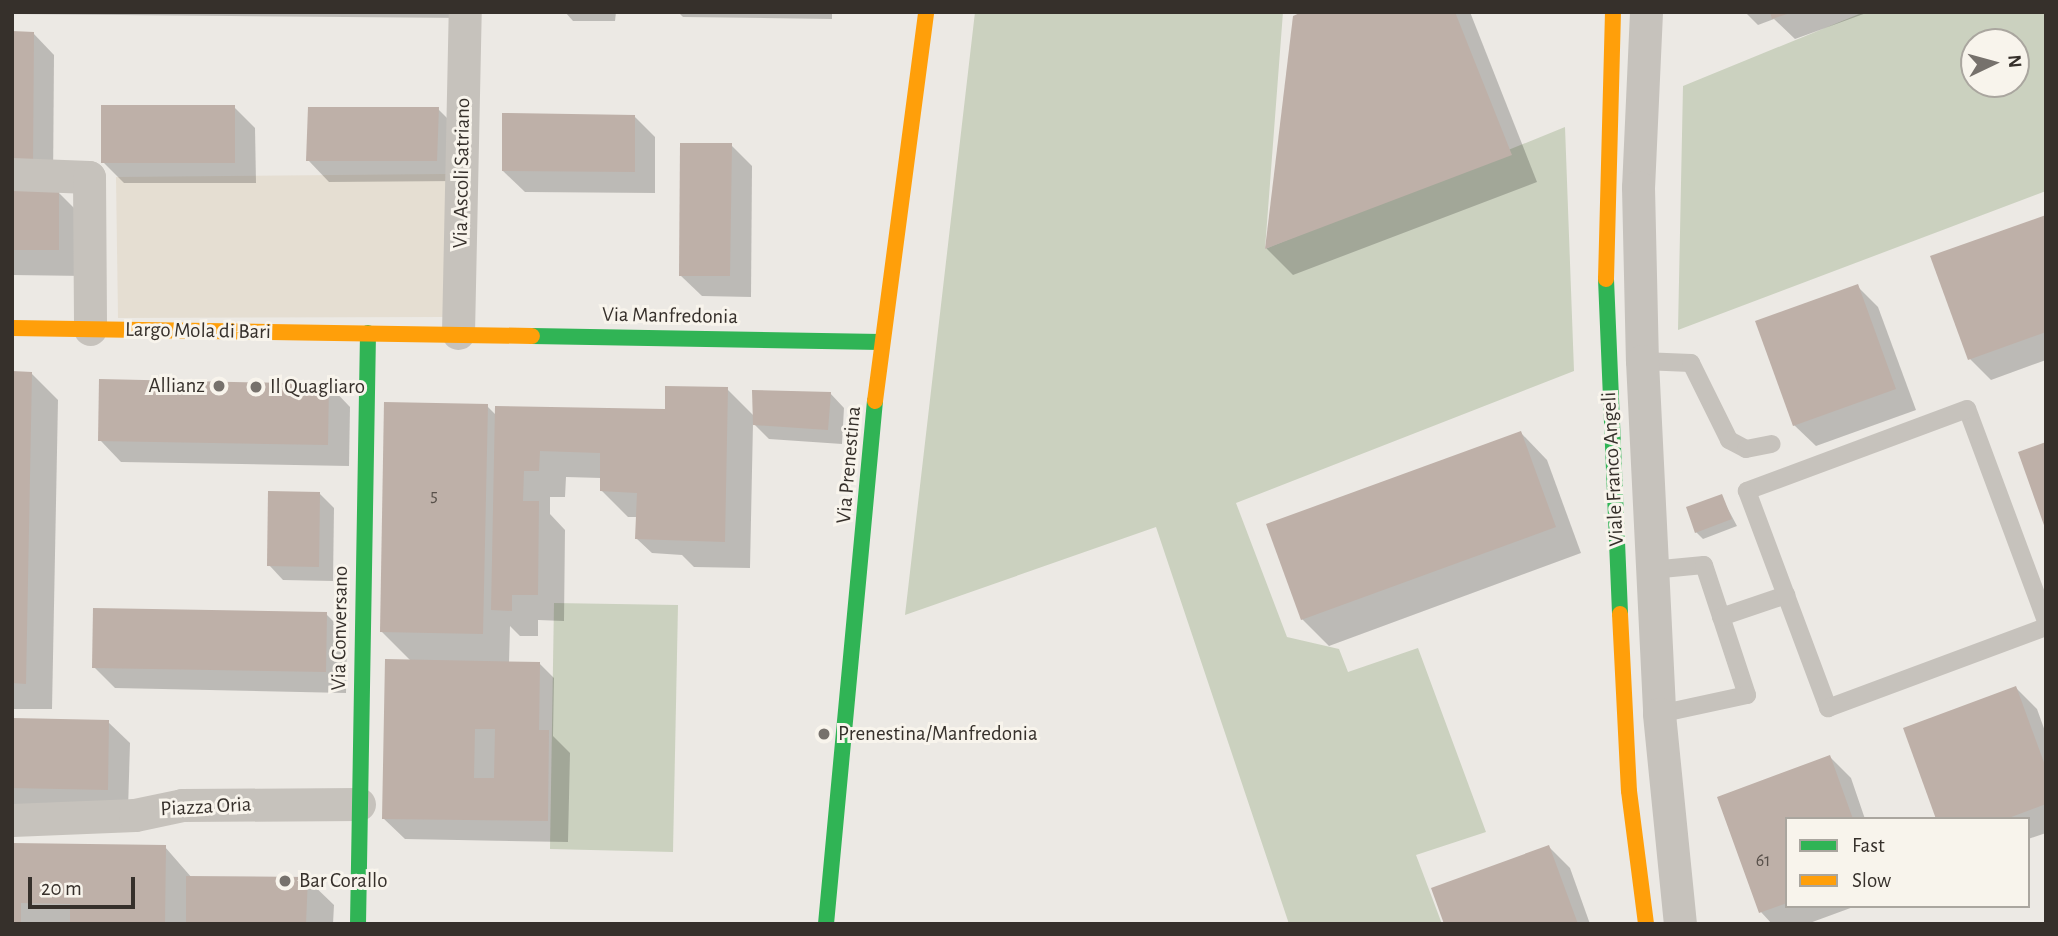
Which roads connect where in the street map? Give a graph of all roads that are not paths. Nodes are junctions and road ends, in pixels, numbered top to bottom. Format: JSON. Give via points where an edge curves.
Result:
{"nodes":[{"id":1,"x":465,"y":12,"type":"edge"},
{"id":2,"x":926,"y":12,"type":"edge"},
{"id":3,"x":1613,"y":12,"type":"edge"},
{"id":4,"x":1646,"y":12,"type":"edge"},
{"id":5,"x":12,"y":174,"type":"edge"},
{"id":6,"x":12,"y":328,"type":"edge"},
{"id":7,"x":90,"y":329,"type":"junction"},
{"id":8,"x":368,"y":333,"type":"junction"},
{"id":9,"x":458,"y":333,"type":"junction"},
{"id":10,"x":881,"y":342,"type":"junction"},
{"id":11,"x":1642,"y":361,"type":"junction"},
{"id":12,"x":1608,"y":364,"type":"junction"},
{"id":13,"x":1772,"y":443,"type":"dead end"},
{"id":14,"x":1651,"y":570,"type":"junction"},
{"id":15,"x":1617,"y":573,"type":"junction"},
{"id":16,"x":1786,"y":595,"type":"junction"},
{"id":17,"x":1721,"y":617,"type":"junction"},
{"id":18,"x":2046,"y":621,"type":"edge"},
{"id":19,"x":2046,"y":627,"type":"edge"},
{"id":20,"x":1659,"y":714,"type":"junction"},
{"id":21,"x":1625,"y":716,"type":"junction"},
{"id":22,"x":359,"y":804,"type":"junction"},
{"id":23,"x":12,"y":820,"type":"edge"},
{"id":24,"x":1680,"y":922,"type":"edge"},
{"id":25,"x":358,"y":924,"type":"edge"},
{"id":26,"x":825,"y":924,"type":"edge"},
{"id":27,"x":1646,"y":924,"type":"edge"}],
"edges":[{"from":1,"to":9,"type":"street","name":"Via Ascoli Satriano"},
{"from":2,"to":10,"type":"street","name":"Via Prenestina"},
{"from":3,"to":12,"type":"street","name":"Viale Franco Angeli","via":[[1606,170]]},
{"from":4,"to":11,"type":"street","name":"Viale Franco Angeli","via":[[1638,187]]},
{"from":5,"to":7,"type":"street","via":[[89,177]]},
{"from":6,"to":7,"type":"street"},
{"from":7,"to":8,"type":"street","name":"Largo Mola di Bari"},
{"from":8,"to":9,"type":"street","name":"Largo Mola di Bari"},
{"from":8,"to":22,"type":"street","name":"Via Conversano"},
{"from":9,"to":10,"type":"street","name":"Via Manfredonia"},
{"from":10,"to":26,"type":"street","name":"Via Prenestina"},
{"from":11,"to":12,"type":"street"},
{"from":11,"to":13,"type":"lane","via":[[1691,363],[1729,440],[1746,449]]},
{"from":11,"to":14,"type":"street","name":"Viale Franco Angeli"},
{"from":12,"to":15,"type":"street","name":"Viale Franco Angeli"},
{"from":14,"to":15,"type":"street"},
{"from":14,"to":17,"type":"lane","via":[[1704,565]]},
{"from":14,"to":20,"type":"street","name":"Viale Franco Angeli"},
{"from":15,"to":21,"type":"street","name":"Viale Franco Angeli"},
{"from":16,"to":17,"type":"lane"},
{"from":16,"to":18,"type":"lane","via":[[1747,491],[1967,409]]},
{"from":16,"to":19,"type":"lane","via":[[1828,708]]},
{"from":17,"to":20,"type":"lane","via":[[1746,695]]},
{"from":20,"to":21,"type":"street"},
{"from":20,"to":24,"type":"street","name":"Viale Franco Angeli"},
{"from":21,"to":27,"type":"street","name":"Viale Franco Angeli"},
{"from":22,"to":23,"type":"street","name":"Piazza Oria","via":[[182,804],[118,817]]},
{"from":22,"to":25,"type":"street","name":"Via Conversano"},
{"from":24,"to":27,"type":"street"}]}
